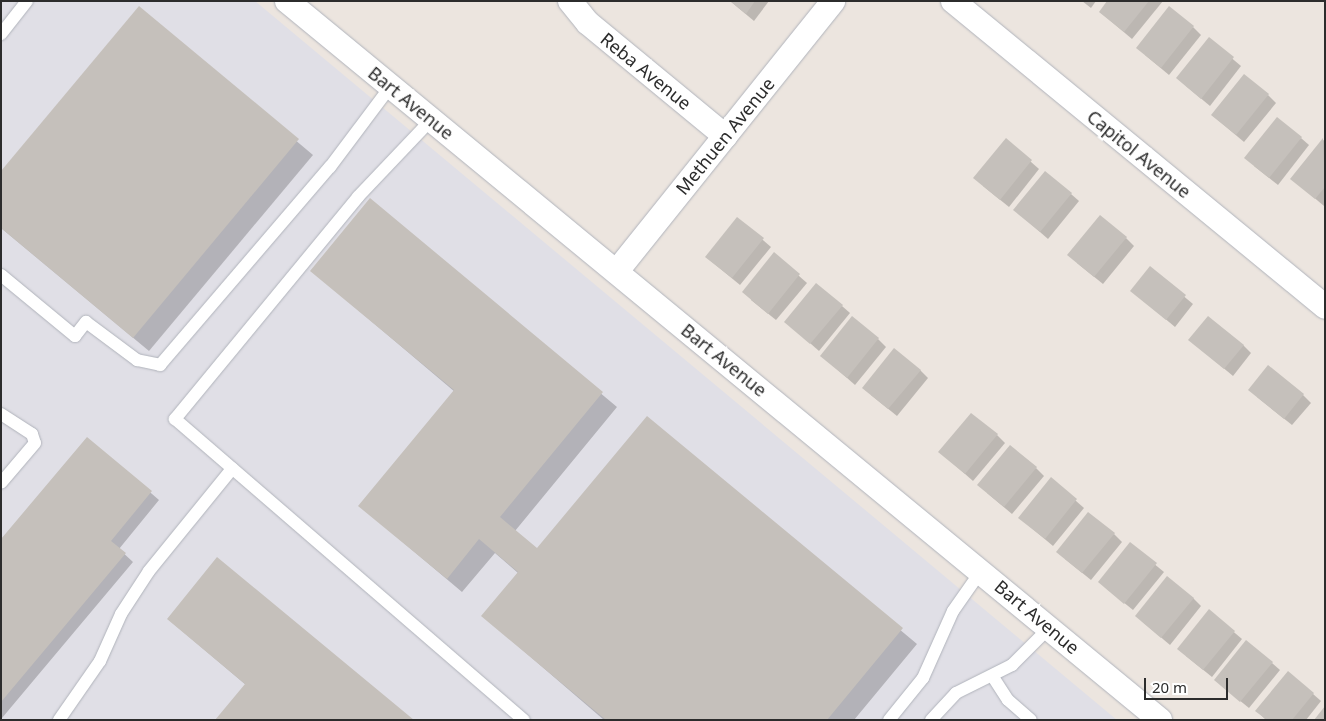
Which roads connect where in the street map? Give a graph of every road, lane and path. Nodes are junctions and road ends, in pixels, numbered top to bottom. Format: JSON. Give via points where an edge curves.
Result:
{"nodes":[{"id":1,"x":28,"y":1,"type":"edge"},
{"id":2,"x":287,"y":1,"type":"edge"},
{"id":3,"x":570,"y":1,"type":"edge"},
{"id":4,"x":833,"y":1,"type":"edge"},
{"id":5,"x":953,"y":1,"type":"edge"},
{"id":6,"x":1,"y":34,"type":"edge"},
{"id":7,"x":390,"y":87,"type":"junction"},
{"id":8,"x":431,"y":120,"type":"junction"},
{"id":9,"x":725,"y":136,"type":"junction"},
{"id":10,"x":617,"y":271,"type":"junction"},
{"id":11,"x":1,"y":275,"type":"edge"},
{"id":12,"x":1325,"y":307,"type":"edge"},
{"id":13,"x":1,"y":414,"type":"edge"},
{"id":14,"x":232,"y":469,"type":"junction"},
{"id":15,"x":1,"y":483,"type":"edge"},
{"id":16,"x":981,"y":571,"type":"junction"},
{"id":17,"x":1050,"y":627,"type":"junction"},
{"id":18,"x":993,"y":677,"type":"junction"},
{"id":19,"x":59,"y":720,"type":"edge"},
{"id":20,"x":524,"y":720,"type":"edge"},
{"id":21,"x":889,"y":720,"type":"edge"},
{"id":22,"x":931,"y":720,"type":"edge"},
{"id":23,"x":1031,"y":720,"type":"edge"},
{"id":24,"x":1160,"y":720,"type":"edge"}],
"edges":[{"from":1,"to":6,"type":"lane"},
{"from":2,"to":7,"type":"street","name":"Bart Avenue"},
{"from":3,"to":9,"type":"street","name":"Reba Avenue","via":[[588,23]]},
{"from":4,"to":9,"type":"street","name":"Methuen Avenue"},
{"from":5,"to":12,"type":"street","name":"Capitol Avenue"},
{"from":7,"to":8,"type":"street","name":"Bart Avenue"},
{"from":7,"to":11,"type":"lane","via":[[330,167],[160,364],[137,360],[86,322],[75,336]]},
{"from":8,"to":10,"type":"street","name":"Bart Avenue"},
{"from":8,"to":14,"type":"lane","via":[[358,197],[175,419]]},
{"from":9,"to":10,"type":"street","name":"Methuen Avenue"},
{"from":10,"to":16,"type":"street","name":"Bart Avenue"},
{"from":13,"to":15,"type":"lane","via":[[32,434],[34,443]]},
{"from":14,"to":19,"type":"lane","via":[[149,571],[100,661]]},
{"from":14,"to":20,"type":"lane"},
{"from":16,"to":17,"type":"street","name":"Bart Avenue"},
{"from":16,"to":21,"type":"lane","via":[[953,611],[923,678]]},
{"from":17,"to":18,"type":"lane","via":[[1012,665]]},
{"from":17,"to":24,"type":"street","name":"Bart Avenue"},
{"from":18,"to":22,"type":"lane","via":[[956,693]]},
{"from":18,"to":23,"type":"lane","via":[[1008,700]]}]}
